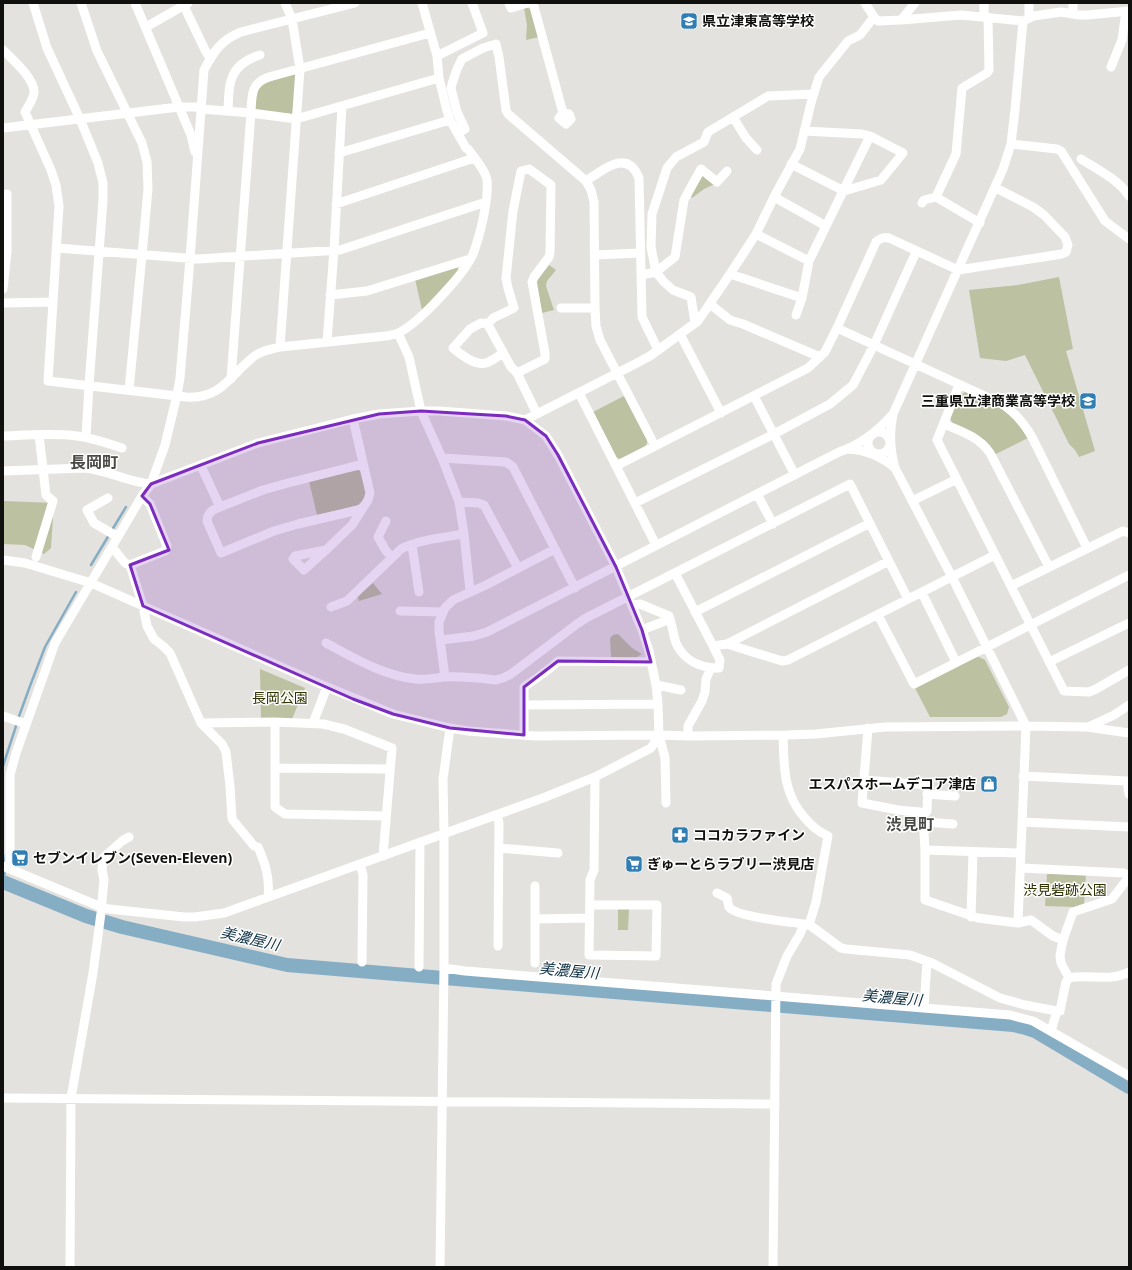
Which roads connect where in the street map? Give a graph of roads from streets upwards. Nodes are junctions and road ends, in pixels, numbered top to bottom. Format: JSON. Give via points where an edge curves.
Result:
{"nodes":[{"id":1,"x":33,"y":3,"type":"edge"},
{"id":2,"x":81,"y":3,"type":"edge"},
{"id":3,"x":135,"y":3,"type":"edge"},
{"id":4,"x":286,"y":3,"type":"edge"},
{"id":5,"x":355,"y":3,"type":"edge"},
{"id":6,"x":422,"y":3,"type":"edge"},
{"id":7,"x":472,"y":3,"type":"edge"},
{"id":8,"x":509,"y":3,"type":"edge"},
{"id":9,"x":528,"y":3,"type":"edge"},
{"id":10,"x":533,"y":3,"type":"edge"},
{"id":11,"x":865,"y":3,"type":"edge"},
{"id":12,"x":915,"y":3,"type":"edge"},
{"id":13,"x":984,"y":3,"type":"edge"},
{"id":14,"x":1029,"y":3,"type":"edge"},
{"id":15,"x":1073,"y":3,"type":"edge"},
{"id":16,"x":186,"y":4,"type":"edge"},
{"id":17,"x":1128,"y":11,"type":"edge"},
{"id":18,"x":1073,"y":14,"type":"junction"},
{"id":19,"x":874,"y":17,"type":"junction"},
{"id":20,"x":986,"y":17,"type":"junction"},
{"id":21,"x":292,"y":20,"type":"junction"},
{"id":22,"x":901,"y":20,"type":"junction"},
{"id":23,"x":1026,"y":20,"type":"junction"},
{"id":24,"x":146,"y":27,"type":"junction"},
{"id":25,"x":430,"y":33,"type":"junction"},
{"id":26,"x":3,"y":50,"type":"edge"},
{"id":27,"x":260,"y":55,"type":"dead end"},
{"id":28,"x":437,"y":56,"type":"junction"},
{"id":29,"x":210,"y":58,"type":"junction"},
{"id":30,"x":1111,"y":67,"type":"dead end"},
{"id":31,"x":300,"y":69,"type":"junction"},
{"id":32,"x":439,"y":78,"type":"junction"},
{"id":33,"x":814,"y":94,"type":"junction"},
{"id":34,"x":342,"y":106,"type":"junction"},
{"id":35,"x":179,"y":107,"type":"junction"},
{"id":36,"x":201,"y":108,"type":"junction"},
{"id":37,"x":228,"y":111,"type":"junction"},
{"id":38,"x":128,"y":113,"type":"junction"},
{"id":39,"x":250,"y":113,"type":"junction"},
{"id":40,"x":562,"y":113,"type":"dead end"},
{"id":41,"x":733,"y":117,"type":"junction"},
{"id":42,"x":80,"y":119,"type":"junction"},
{"id":43,"x":296,"y":119,"type":"junction"},
{"id":44,"x":450,"y":120,"type":"junction"},
{"id":45,"x":30,"y":124,"type":"junction"},
{"id":46,"x":3,"y":128,"type":"edge"},
{"id":47,"x":804,"y":131,"type":"junction"},
{"id":48,"x":458,"y":133,"type":"junction"},
{"id":49,"x":870,"y":136,"type":"junction"},
{"id":50,"x":1011,"y":144,"type":"junction"},
{"id":51,"x":757,"y":150,"type":"dead end"},
{"id":52,"x":339,"y":152,"type":"junction"},
{"id":53,"x":474,"y":158,"type":"junction"},
{"id":54,"x":1081,"y":159,"type":"dead end"},
{"id":55,"x":197,"y":162,"type":"junction"},
{"id":56,"x":791,"y":164,"type":"junction"},
{"id":57,"x":727,"y":171,"type":"dead end"},
{"id":58,"x":586,"y":181,"type":"junction"},
{"id":59,"x":996,"y":188,"type":"junction"},
{"id":60,"x":844,"y":191,"type":"junction"},
{"id":61,"x":7,"y":194,"type":"dead end"},
{"id":62,"x":1129,"y":196,"type":"edge"},
{"id":63,"x":774,"y":197,"type":"junction"},
{"id":64,"x":936,"y":197,"type":"junction"},
{"id":65,"x":486,"y":202,"type":"junction"},
{"id":66,"x":922,"y":203,"type":"dead end"},
{"id":67,"x":336,"y":204,"type":"junction"},
{"id":68,"x":980,"y":223,"type":"junction"},
{"id":69,"x":826,"y":226,"type":"junction"},
{"id":70,"x":756,"y":234,"type":"junction"},
{"id":71,"x":1129,"y":239,"type":"edge"},
{"id":72,"x":57,"y":248,"type":"junction"},
{"id":73,"x":334,"y":250,"type":"junction"},
{"id":74,"x":100,"y":252,"type":"junction"},
{"id":75,"x":916,"y":252,"type":"junction"},
{"id":76,"x":286,"y":253,"type":"junction"},
{"id":77,"x":640,"y":254,"type":"junction"},
{"id":78,"x":142,"y":255,"type":"junction"},
{"id":79,"x":595,"y":255,"type":"junction"},
{"id":80,"x":240,"y":256,"type":"junction"},
{"id":81,"x":190,"y":259,"type":"junction"},
{"id":82,"x":470,"y":259,"type":"junction"},
{"id":83,"x":809,"y":261,"type":"junction"},
{"id":84,"x":958,"y":270,"type":"junction"},
{"id":85,"x":656,"y":272,"type":"junction"},
{"id":86,"x":730,"y":274,"type":"junction"},
{"id":87,"x":641,"y":275,"type":"junction"},
{"id":88,"x":3,"y":289,"type":"edge"},
{"id":89,"x":330,"y":296,"type":"junction"},
{"id":90,"x":802,"y":298,"type":"junction"},
{"id":91,"x":53,"y":302,"type":"junction"},
{"id":92,"x":3,"y":303,"type":"edge"},
{"id":93,"x":710,"y":304,"type":"junction"},
{"id":94,"x":561,"y":308,"type":"dead end"},
{"id":95,"x":595,"y":308,"type":"junction"},
{"id":96,"x":796,"y":315,"type":"dead end"},
{"id":97,"x":488,"y":323,"type":"junction"},
{"id":98,"x":695,"y":323,"type":"junction"},
{"id":99,"x":837,"y":328,"type":"junction"},
{"id":100,"x":398,"y":333,"type":"junction"},
{"id":101,"x":680,"y":334,"type":"junction"},
{"id":102,"x":327,"y":342,"type":"junction"},
{"id":103,"x":874,"y":345,"type":"junction"},
{"id":104,"x":280,"y":347,"type":"junction"},
{"id":105,"x":658,"y":350,"type":"junction"},
{"id":106,"x":503,"y":353,"type":"junction"},
{"id":107,"x":820,"y":357,"type":"junction"},
{"id":108,"x":916,"y":364,"type":"junction"},
{"id":109,"x":517,"y":373,"type":"junction"},
{"id":110,"x":617,"y":374,"type":"junction"},
{"id":111,"x":231,"y":379,"type":"junction"},
{"id":112,"x":89,"y":385,"type":"junction"},
{"id":113,"x":960,"y":385,"type":"junction"},
{"id":114,"x":129,"y":390,"type":"junction"},
{"id":115,"x":579,"y":393,"type":"junction"},
{"id":116,"x":177,"y":395,"type":"junction"},
{"id":117,"x":754,"y":396,"type":"junction"},
{"id":118,"x":421,"y":411,"type":"junction"},
{"id":119,"x":721,"y":413,"type":"junction"},
{"id":120,"x":538,"y":414,"type":"junction"},
{"id":121,"x":893,"y":414,"type":"junction"},
{"id":122,"x":353,"y":419,"type":"junction"},
{"id":123,"x":525,"y":420,"type":"junction"},
{"id":124,"x":944,"y":424,"type":"junction"},
{"id":125,"x":774,"y":434,"type":"junction"},
{"id":126,"x":873,"y":434,"type":"junction"},
{"id":127,"x":39,"y":435,"type":"junction"},
{"id":128,"x":3,"y":436,"type":"edge"},
{"id":129,"x":86,"y":437,"type":"junction"},
{"id":130,"x":891,"y":442,"type":"junction"},
{"id":131,"x":655,"y":446,"type":"junction"},
{"id":132,"x":122,"y":448,"type":"dead end"},
{"id":133,"x":847,"y":449,"type":"junction"},
{"id":134,"x":873,"y":453,"type":"junction"},
{"id":135,"x":442,"y":458,"type":"junction"},
{"id":136,"x":363,"y":464,"type":"junction"},
{"id":137,"x":201,"y":466,"type":"junction"},
{"id":138,"x":616,"y":466,"type":"junction"},
{"id":139,"x":895,"y":468,"type":"junction"},
{"id":140,"x":42,"y":470,"type":"junction"},
{"id":141,"x":3,"y":472,"type":"edge"},
{"id":142,"x":795,"y":475,"type":"junction"},
{"id":143,"x":957,"y":479,"type":"junction"},
{"id":144,"x":151,"y":484,"type":"junction"},
{"id":145,"x":757,"y":494,"type":"junction"},
{"id":146,"x":142,"y":496,"type":"junction"},
{"id":147,"x":108,"y":498,"type":"dead end"},
{"id":148,"x":912,"y":501,"type":"junction"},
{"id":149,"x":459,"y":502,"type":"junction"},
{"id":150,"x":635,"y":503,"type":"junction"},
{"id":151,"x":220,"y":506,"type":"junction"},
{"id":152,"x":362,"y":509,"type":"junction"},
{"id":153,"x":386,"y":522,"type":"dead end"},
{"id":154,"x":870,"y":523,"type":"junction"},
{"id":155,"x":773,"y":524,"type":"junction"},
{"id":156,"x":1129,"y":532,"type":"edge"},
{"id":157,"x":464,"y":534,"type":"junction"},
{"id":158,"x":117,"y":536,"type":"junction"},
{"id":159,"x":412,"y":545,"type":"junction"},
{"id":160,"x":656,"y":545,"type":"junction"},
{"id":161,"x":112,"y":547,"type":"junction"},
{"id":162,"x":1087,"y":548,"type":"junction"},
{"id":163,"x":555,"y":549,"type":"junction"},
{"id":164,"x":326,"y":550,"type":"dead end"},
{"id":165,"x":995,"y":555,"type":"junction"},
{"id":166,"x":36,"y":557,"type":"dead end"},
{"id":167,"x":392,"y":557,"type":"junction"},
{"id":168,"x":3,"y":560,"type":"edge"},
{"id":169,"x":889,"y":561,"type":"junction"},
{"id":170,"x":130,"y":565,"type":"junction"},
{"id":171,"x":616,"y":567,"type":"junction"},
{"id":172,"x":1049,"y":567,"type":"junction"},
{"id":173,"x":518,"y":568,"type":"junction"},
{"id":174,"x":675,"y":573,"type":"junction"},
{"id":175,"x":1129,"y":575,"type":"edge"},
{"id":176,"x":952,"y":577,"type":"junction"},
{"id":177,"x":91,"y":582,"type":"junction"},
{"id":178,"x":1012,"y":586,"type":"junction"},
{"id":179,"x":575,"y":588,"type":"junction"},
{"id":180,"x":470,"y":591,"type":"junction"},
{"id":181,"x":419,"y":592,"type":"dead end"},
{"id":182,"x":922,"y":593,"type":"junction"},
{"id":183,"x":908,"y":599,"type":"junction"},
{"id":184,"x":630,"y":601,"type":"junction"},
{"id":185,"x":143,"y":606,"type":"junction"},
{"id":186,"x":331,"y":607,"type":"dead end"},
{"id":187,"x":400,"y":611,"type":"dead end"},
{"id":188,"x":443,"y":612,"type":"junction"},
{"id":189,"x":695,"y":612,"type":"junction"},
{"id":190,"x":878,"y":615,"type":"junction"},
{"id":191,"x":670,"y":619,"type":"junction"},
{"id":192,"x":1129,"y":623,"type":"edge"},
{"id":193,"x":1030,"y":624,"type":"junction"},
{"id":194,"x":642,"y":630,"type":"junction"},
{"id":195,"x":441,"y":640,"type":"junction"},
{"id":196,"x":326,"y":643,"type":"dead end"},
{"id":197,"x":727,"y":644,"type":"junction"},
{"id":198,"x":713,"y":646,"type":"junction"},
{"id":199,"x":986,"y":647,"type":"junction"},
{"id":200,"x":651,"y":662,"type":"junction"},
{"id":201,"x":956,"y":662,"type":"junction"},
{"id":202,"x":1049,"y":662,"type":"junction"},
{"id":203,"x":711,"y":668,"type":"junction"},
{"id":204,"x":1129,"y":670,"type":"edge"},
{"id":205,"x":445,"y":677,"type":"junction"},
{"id":206,"x":656,"y":685,"type":"junction"},
{"id":207,"x":327,"y":687,"type":"junction"},
{"id":208,"x":681,"y":690,"type":"dead end"},
{"id":209,"x":658,"y":704,"type":"junction"},
{"id":210,"x":524,"y":705,"type":"junction"},
{"id":211,"x":1129,"y":706,"type":"edge"},
{"id":212,"x":3,"y":716,"type":"edge"},
{"id":213,"x":276,"y":722,"type":"junction"},
{"id":214,"x":24,"y":723,"type":"junction"},
{"id":215,"x":201,"y":723,"type":"junction"},
{"id":216,"x":313,"y":723,"type":"junction"},
{"id":217,"x":1026,"y":726,"type":"junction"},
{"id":218,"x":1087,"y":727,"type":"junction"},
{"id":219,"x":450,"y":728,"type":"junction"},
{"id":220,"x":868,"y":728,"type":"junction"},
{"id":221,"x":1129,"y":733,"type":"edge"},
{"id":222,"x":524,"y":735,"type":"junction"},
{"id":223,"x":659,"y":735,"type":"junction"},
{"id":224,"x":783,"y":735,"type":"junction"},
{"id":225,"x":688,"y":736,"type":"junction"},
{"id":226,"x":275,"y":768,"type":"junction"},
{"id":227,"x":390,"y":769,"type":"junction"},
{"id":228,"x":1024,"y":776,"type":"junction"},
{"id":229,"x":595,"y":777,"type":"junction"},
{"id":230,"x":864,"y":780,"type":"junction"},
{"id":231,"x":928,"y":794,"type":"junction"},
{"id":232,"x":1129,"y":794,"type":"edge"},
{"id":233,"x":955,"y":796,"type":"dead end"},
{"id":234,"x":666,"y":803,"type":"dead end"},
{"id":235,"x":497,"y":815,"type":"junction"},
{"id":236,"x":386,"y":816,"type":"junction"},
{"id":237,"x":924,"y":818,"type":"junction"},
{"id":238,"x":1022,"y":822,"type":"junction"},
{"id":239,"x":6,"y":823,"type":"edge"},
{"id":240,"x":953,"y":824,"type":"dead end"},
{"id":241,"x":1129,"y":827,"type":"edge"},
{"id":242,"x":444,"y":834,"type":"junction"},
{"id":243,"x":129,"y":837,"type":"dead end"},
{"id":244,"x":420,"y":842,"type":"junction"},
{"id":245,"x":499,"y":848,"type":"junction"},
{"id":246,"x":926,"y":850,"type":"junction"},
{"id":247,"x":973,"y":852,"type":"junction"},
{"id":248,"x":558,"y":853,"type":"dead end"},
{"id":249,"x":1021,"y":853,"type":"junction"},
{"id":250,"x":382,"y":856,"type":"junction"},
{"id":251,"x":360,"y":864,"type":"junction"},
{"id":252,"x":7,"y":867,"type":"edge"},
{"id":253,"x":1021,"y":868,"type":"junction"},
{"id":254,"x":1129,"y":876,"type":"edge"},
{"id":255,"x":535,"y":886,"type":"dead end"},
{"id":256,"x":717,"y":893,"type":"dead end"},
{"id":257,"x":268,"y":896,"type":"junction"},
{"id":258,"x":590,"y":905,"type":"junction"},
{"id":259,"x":101,"y":910,"type":"junction"},
{"id":260,"x":971,"y":917,"type":"junction"},
{"id":261,"x":589,"y":918,"type":"junction"},
{"id":262,"x":535,"y":919,"type":"junction"},
{"id":263,"x":1018,"y":923,"type":"junction"},
{"id":264,"x":807,"y":925,"type":"junction"},
{"id":265,"x":1063,"y":940,"type":"junction"},
{"id":266,"x":498,"y":946,"type":"dead end"},
{"id":267,"x":927,"y":961,"type":"junction"},
{"id":268,"x":362,"y":962,"type":"dead end"},
{"id":269,"x":535,"y":963,"type":"dead end"},
{"id":270,"x":419,"y":967,"type":"dead end"},
{"id":271,"x":444,"y":968,"type":"junction"},
{"id":272,"x":1129,"y":972,"type":"edge"},
{"id":273,"x":1070,"y":978,"type":"junction"},
{"id":274,"x":776,"y":997,"type":"junction"},
{"id":275,"x":924,"y":1008,"type":"junction"},
{"id":276,"x":1057,"y":1011,"type":"junction"},
{"id":277,"x":1052,"y":1031,"type":"junction"},
{"id":278,"x":1129,"y":1076,"type":"edge"},
{"id":279,"x":3,"y":1098,"type":"edge"},
{"id":280,"x":71,"y":1098,"type":"junction"},
{"id":281,"x":442,"y":1101,"type":"junction"},
{"id":282,"x":775,"y":1104,"type":"junction"},
{"id":283,"x":70,"y":1267,"type":"edge"},
{"id":284,"x":440,"y":1267,"type":"edge"},
{"id":285,"x":773,"y":1267,"type":"edge"}],
"edges":[{"from":1,"to":42,"type":"street","via":[[47,48]]},
{"from":2,"to":38,"type":"street","via":[[97,51]]},
{"from":3,"to":24,"type":"street"},
{"from":4,"to":21,"type":"street"},
{"from":5,"to":21,"type":"street"},
{"from":6,"to":25,"type":"street"},
{"from":7,"to":28,"type":"street","via":[[483,33]]},
{"from":8,"to":9,"type":"street","via":[[511,8]]},
{"from":10,"to":40,"type":"street"},
{"from":11,"to":19,"type":"street"},
{"from":12,"to":22,"type":"street"},
{"from":13,"to":20,"type":"street"},
{"from":14,"to":23,"type":"street"},
{"from":15,"to":18,"type":"street"},
{"from":16,"to":24,"type":"street"},
{"from":16,"to":29,"type":"street"},
{"from":17,"to":18,"type":"street","via":[[1088,16]]},
{"from":17,"to":30,"type":"street","via":[[1122,40]]},
{"from":18,"to":23,"type":"street","via":[[1061,12],[1034,16]]},
{"from":19,"to":22,"type":"street","via":[[878,21]]},
{"from":19,"to":33,"type":"street","via":[[860,35],[848,41],[819,77]]},
{"from":20,"to":22,"type":"street","via":[[961,15]]},
{"from":20,"to":23,"type":"street"},
{"from":20,"to":64,"type":"street","via":[[989,70],[987,74],[962,88],[956,154]]},
{"from":21,"to":29,"type":"street","via":[[241,32],[224,41]]},
{"from":21,"to":31,"type":"street"},
{"from":23,"to":50,"type":"street"},
{"from":24,"to":35,"type":"street"},
{"from":25,"to":28,"type":"street"},
{"from":25,"to":31,"type":"street"},
{"from":26,"to":45,"type":"street","via":[[29,77],[33,87],[34,93],[25,112]]},
{"from":27,"to":37,"type":"street","via":[[241,64],[232,77],[228,92]]},
{"from":28,"to":32,"type":"street"},
{"from":29,"to":36,"type":"street","via":[[204,70]]},
{"from":31,"to":39,"type":"street","via":[[265,79],[255,86]]},
{"from":31,"to":43,"type":"street"},
{"from":32,"to":34,"type":"street"},
{"from":32,"to":44,"type":"street"},
{"from":33,"to":41,"type":"street","via":[[768,96]]},
{"from":33,"to":47,"type":"street"},
{"from":34,"to":43,"type":"street"},
{"from":34,"to":52,"type":"street"},
{"from":35,"to":36,"type":"street"},
{"from":35,"to":38,"type":"street"},
{"from":35,"to":55,"type":"street","via":[[191,135]]},
{"from":36,"to":37,"type":"street"},
{"from":36,"to":55,"type":"street"},
{"from":37,"to":39,"type":"street"},
{"from":38,"to":42,"type":"street"},
{"from":38,"to":78,"type":"street","via":[[142,143],[147,162],[148,188]]},
{"from":39,"to":43,"type":"street"},
{"from":39,"to":80,"type":"street"},
{"from":41,"to":51,"type":"street"},
{"from":41,"to":85,"type":"street","via":[[708,132],[704,142],[676,157],[667,168],[652,214],[650,247]]},
{"from":42,"to":45,"type":"street"},
{"from":42,"to":74,"type":"street","via":[[103,182]]},
{"from":43,"to":76,"type":"street"},
{"from":44,"to":48,"type":"street"},
{"from":44,"to":52,"type":"street"},
{"from":45,"to":46,"type":"street"},
{"from":45,"to":72,"type":"street","via":[[56,185],[59,206]]},
{"from":47,"to":49,"type":"street"},
{"from":47,"to":56,"type":"street","via":[[800,149]]},
{"from":48,"to":53,"type":"street"},
{"from":48,"to":58,"type":"street","via":[[465,129],[457,112],[452,88],[457,69],[462,59],[496,44],[508,114]]},
{"from":49,"to":60,"type":"street"},
{"from":49,"to":60,"type":"street","via":[[903,153],[881,180]]},
{"from":50,"to":59,"type":"street"},
{"from":50,"to":71,"type":"street","via":[[1061,151],[1105,221]]},
{"from":52,"to":67,"type":"street"},
{"from":53,"to":65,"type":"street","via":[[487,179]]},
{"from":53,"to":67,"type":"street"},
{"from":54,"to":62,"type":"street","via":[[1115,180]]},
{"from":55,"to":81,"type":"street"},
{"from":56,"to":60,"type":"street"},
{"from":56,"to":63,"type":"street"},
{"from":57,"to":85,"type":"street","via":[[717,182],[702,169],[684,200],[675,257]]},
{"from":58,"to":77,"type":"street","via":[[615,163],[627,164],[635,169],[640,183]]},
{"from":58,"to":79,"type":"street","via":[[594,198]]},
{"from":59,"to":68,"type":"street"},
{"from":59,"to":84,"type":"street","via":[[1044,215],[1065,236],[1068,244],[1066,252]]},
{"from":60,"to":69,"type":"street"},
{"from":61,"to":88,"type":"street","via":[[7,252]]},
{"from":63,"to":69,"type":"street"},
{"from":63,"to":70,"type":"street"},
{"from":64,"to":66,"type":"street"},
{"from":64,"to":68,"type":"street"},
{"from":65,"to":73,"type":"street"},
{"from":65,"to":82,"type":"street"},
{"from":67,"to":73,"type":"street"},
{"from":68,"to":84,"type":"street"},
{"from":69,"to":83,"type":"street"},
{"from":70,"to":83,"type":"street"},
{"from":70,"to":86,"type":"street"},
{"from":72,"to":74,"type":"street"},
{"from":72,"to":91,"type":"street"},
{"from":73,"to":76,"type":"street"},
{"from":73,"to":89,"type":"street"},
{"from":74,"to":78,"type":"street"},
{"from":74,"to":112,"type":"street"},
{"from":75,"to":84,"type":"street"},
{"from":75,"to":99,"type":"street","via":[[889,238],[878,239]]},
{"from":75,"to":103,"type":"street"},
{"from":76,"to":80,"type":"street"},
{"from":76,"to":104,"type":"street"},
{"from":77,"to":79,"type":"street"},
{"from":77,"to":87,"type":"street"},
{"from":78,"to":81,"type":"street"},
{"from":78,"to":114,"type":"street"},
{"from":79,"to":95,"type":"street"},
{"from":80,"to":81,"type":"street"},
{"from":80,"to":111,"type":"street"},
{"from":81,"to":116,"type":"street"},
{"from":82,"to":89,"type":"street","via":[[367,291]]},
{"from":82,"to":100,"type":"street","via":[[461,273],[425,313]]},
{"from":83,"to":90,"type":"street"},
{"from":84,"to":108,"type":"street"},
{"from":85,"to":87,"type":"street"},
{"from":85,"to":98,"type":"street","via":[[673,290],[691,297]]},
{"from":86,"to":90,"type":"street"},
{"from":86,"to":93,"type":"street"},
{"from":87,"to":105,"type":"street","via":[[642,317]]},
{"from":89,"to":102,"type":"street"},
{"from":90,"to":96,"type":"street"},
{"from":91,"to":92,"type":"street"},
{"from":91,"to":112,"type":"street","via":[[48,381]]},
{"from":93,"to":98,"type":"street"},
{"from":93,"to":107,"type":"street","via":[[730,320]]},
{"from":94,"to":95,"type":"street"},
{"from":95,"to":110,"type":"street","via":[[598,334]]},
{"from":97,"to":106,"type":"street"},
{"from":97,"to":106,"type":"street","via":[[470,329],[453,348],[461,355],[482,363]]},
{"from":97,"to":109,"type":"street","via":[[514,308],[506,278],[513,211],[521,171],[529,169],[551,185],[550,253],[532,282],[545,359]]},
{"from":98,"to":101,"type":"street"},
{"from":99,"to":103,"type":"street"},
{"from":99,"to":107,"type":"street"},
{"from":100,"to":102,"type":"street"},
{"from":100,"to":118,"type":"street","via":[[409,357]]},
{"from":101,"to":105,"type":"street"},
{"from":101,"to":119,"type":"street"},
{"from":102,"to":104,"type":"street"},
{"from":103,"to":108,"type":"street"},
{"from":103,"to":125,"type":"street","via":[[853,385],[830,404]]},
{"from":104,"to":111,"type":"street","via":[[256,355]]},
{"from":105,"to":110,"type":"street"},
{"from":106,"to":109,"type":"street","via":[[510,367]]},
{"from":107,"to":117,"type":"street","via":[[808,368]]},
{"from":108,"to":113,"type":"street"},
{"from":108,"to":121,"type":"street"},
{"from":109,"to":120,"type":"street"},
{"from":110,"to":115,"type":"street"},
{"from":110,"to":131,"type":"street"},
{"from":111,"to":116,"type":"street","via":[[204,397]]},
{"from":112,"to":114,"type":"street"},
{"from":112,"to":129,"type":"street"},
{"from":113,"to":124,"type":"street"},
{"from":113,"to":162,"type":"street","via":[[1002,404],[1023,421]]},
{"from":114,"to":116,"type":"street"},
{"from":115,"to":120,"type":"street"},
{"from":115,"to":138,"type":"street"},
{"from":116,"to":144,"type":"street","via":[[165,445]]},
{"from":117,"to":119,"type":"street"},
{"from":117,"to":125,"type":"street"},
{"from":118,"to":122,"type":"street"},
{"from":118,"to":123,"type":"street","via":[[506,416]]},
{"from":118,"to":135,"type":"street"},
{"from":119,"to":131,"type":"street"},
{"from":120,"to":123,"type":"street"},
{"from":121,"to":126,"type":"street"},
{"from":121,"to":130,"type":"street"},
{"from":122,"to":136,"type":"street"},
{"from":122,"to":137,"type":"street","via":[[258,443]]},
{"from":123,"to":171,"type":"street","via":[[546,436],[558,455]]},
{"from":124,"to":143,"type":"street","via":[[937,440]]},
{"from":124,"to":172,"type":"street","via":[[976,439],[990,453]]},
{"from":125,"to":142,"type":"street"},
{"from":125,"to":150,"type":"street"},
{"from":126,"to":130,"type":"street","via":[[883,433]]},
{"from":126,"to":133,"type":"street"},
{"from":126,"to":134,"type":"street","via":[[867,443]]},
{"from":127,"to":128,"type":"street"},
{"from":127,"to":129,"type":"street"},
{"from":127,"to":140,"type":"street"},
{"from":129,"to":132,"type":"street"},
{"from":130,"to":134,"type":"street","via":[[885,452]]},
{"from":130,"to":139,"type":"street"},
{"from":131,"to":138,"type":"street"},
{"from":133,"to":134,"type":"street"},
{"from":133,"to":142,"type":"street"},
{"from":134,"to":139,"type":"street"},
{"from":135,"to":149,"type":"street"},
{"from":135,"to":163,"type":"street","via":[[506,462],[513,467]]},
{"from":136,"to":151,"type":"street","via":[[282,484]]},
{"from":136,"to":152,"type":"street","via":[[370,492]]},
{"from":137,"to":144,"type":"street"},
{"from":137,"to":151,"type":"street"},
{"from":138,"to":150,"type":"street"},
{"from":139,"to":148,"type":"street"},
{"from":140,"to":141,"type":"street"},
{"from":140,"to":144,"type":"street","via":[[97,469],[139,483]]},
{"from":140,"to":166,"type":"street","via":[[46,495],[53,501]]},
{"from":142,"to":145,"type":"street"},
{"from":143,"to":148,"type":"street"},
{"from":143,"to":165,"type":"street"},
{"from":144,"to":146,"type":"street"},
{"from":145,"to":155,"type":"street"},
{"from":145,"to":160,"type":"street"},
{"from":146,"to":158,"type":"street"},
{"from":146,"to":170,"type":"street","via":[[150,504],[167,546],[165,552]]},
{"from":147,"to":158,"type":"street","via":[[87,510],[94,523]]},
{"from":148,"to":176,"type":"street"},
{"from":149,"to":157,"type":"street"},
{"from":149,"to":173,"type":"street","via":[[484,505]]},
{"from":150,"to":160,"type":"street"},
{"from":151,"to":152,"type":"street","via":[[212,510],[207,521],[221,553],[298,524]]},
{"from":152,"to":164,"type":"street","via":[[352,525]]},
{"from":153,"to":167,"type":"street","via":[[378,537]]},
{"from":154,"to":155,"type":"street","via":[[850,484]]},
{"from":154,"to":169,"type":"street"},
{"from":154,"to":189,"type":"street"},
{"from":155,"to":174,"type":"street"},
{"from":156,"to":162,"type":"street","via":[[1123,531]]},
{"from":157,"to":159,"type":"street"},
{"from":157,"to":180,"type":"street"},
{"from":158,"to":161,"type":"street"},
{"from":159,"to":167,"type":"street","via":[[400,549]]},
{"from":159,"to":181,"type":"street"},
{"from":160,"to":171,"type":"street"},
{"from":161,"to":170,"type":"street","via":[[125,563]]},
{"from":161,"to":177,"type":"street"},
{"from":162,"to":172,"type":"street"},
{"from":163,"to":173,"type":"street"},
{"from":163,"to":179,"type":"street"},
{"from":165,"to":176,"type":"street"},
{"from":165,"to":178,"type":"street"},
{"from":167,"to":186,"type":"street","via":[[347,601]]},
{"from":168,"to":177,"type":"street","via":[[26,563]]},
{"from":169,"to":183,"type":"street"},
{"from":169,"to":197,"type":"street"},
{"from":170,"to":185,"type":"street"},
{"from":171,"to":179,"type":"street"},
{"from":171,"to":184,"type":"street"},
{"from":172,"to":178,"type":"street"},
{"from":173,"to":180,"type":"street"},
{"from":174,"to":184,"type":"street"},
{"from":174,"to":189,"type":"street"},
{"from":175,"to":193,"type":"street"},
{"from":176,"to":182,"type":"street"},
{"from":176,"to":199,"type":"street"},
{"from":177,"to":185,"type":"street"},
{"from":177,"to":214,"type":"street","via":[[55,643]]},
{"from":178,"to":193,"type":"street"},
{"from":179,"to":195,"type":"street","via":[[486,632]]},
{"from":180,"to":188,"type":"street","via":[[453,600]]},
{"from":182,"to":183,"type":"street"},
{"from":182,"to":201,"type":"street"},
{"from":183,"to":190,"type":"street"},
{"from":184,"to":191,"type":"street","via":[[669,616]]},
{"from":184,"to":194,"type":"street"},
{"from":184,"to":205,"type":"street","via":[[577,624],[503,678],[496,680]]},
{"from":185,"to":207,"type":"street"},
{"from":185,"to":215,"type":"street","via":[[147,626],[154,639],[170,653]]},
{"from":187,"to":188,"type":"street"},
{"from":188,"to":195,"type":"street","via":[[439,622]]},
{"from":189,"to":198,"type":"street"},
{"from":190,"to":197,"type":"street","via":[[785,661]]},
{"from":190,"to":201,"type":"street","via":[[914,684]]},
{"from":191,"to":194,"type":"street"},
{"from":191,"to":203,"type":"street","via":[[676,642],[683,654],[694,662]]},
{"from":192,"to":202,"type":"street"},
{"from":193,"to":199,"type":"street"},
{"from":193,"to":202,"type":"street"},
{"from":194,"to":200,"type":"street"},
{"from":195,"to":205,"type":"street"},
{"from":196,"to":205,"type":"street","via":[[388,673],[418,679]]},
{"from":197,"to":198,"type":"street"},
{"from":198,"to":203,"type":"street","via":[[720,660],[719,668]]},
{"from":199,"to":201,"type":"street"},
{"from":199,"to":217,"type":"street"},
{"from":200,"to":206,"type":"street"},
{"from":200,"to":210,"type":"street","via":[[558,661],[547,672],[524,687]]},
{"from":202,"to":204,"type":"street","via":[[1064,691],[1089,692]]},
{"from":203,"to":225,"type":"street","via":[[702,701],[688,726]]},
{"from":206,"to":208,"type":"street"},
{"from":206,"to":209,"type":"street"},
{"from":207,"to":216,"type":"street"},
{"from":207,"to":219,"type":"street","via":[[393,714]]},
{"from":209,"to":210,"type":"street"},
{"from":209,"to":223,"type":"street"},
{"from":210,"to":222,"type":"street"},
{"from":211,"to":218,"type":"street"},
{"from":212,"to":214,"type":"street"},
{"from":213,"to":215,"type":"street"},
{"from":213,"to":216,"type":"street"},
{"from":213,"to":226,"type":"street"},
{"from":214,"to":239,"type":"street","via":[[10,775]]},
{"from":215,"to":257,"type":"street","via":[[222,744],[226,752],[232,819],[254,846],[258,846],[266,867]]},
{"from":216,"to":227,"type":"street","via":[[344,729],[392,748]]},
{"from":217,"to":218,"type":"street"},
{"from":217,"to":220,"type":"street"},
{"from":217,"to":228,"type":"street"},
{"from":218,"to":221,"type":"street"},
{"from":219,"to":222,"type":"street"},
{"from":219,"to":242,"type":"street","via":[[443,779]]},
{"from":220,"to":224,"type":"street"},
{"from":220,"to":230,"type":"street"},
{"from":222,"to":223,"type":"street"},
{"from":223,"to":225,"type":"street"},
{"from":223,"to":229,"type":"street","via":[[651,748]]},
{"from":223,"to":234,"type":"street","via":[[666,758]]},
{"from":224,"to":225,"type":"street"},
{"from":224,"to":264,"type":"street","via":[[784,766],[792,801],[813,828],[828,836],[816,902]]},
{"from":226,"to":227,"type":"street"},
{"from":226,"to":236,"type":"street","via":[[275,807],[285,814]]},
{"from":227,"to":236,"type":"street"},
{"from":228,"to":232,"type":"street","via":[[1127,781]]},
{"from":228,"to":238,"type":"street"},
{"from":229,"to":235,"type":"street"},
{"from":229,"to":258,"type":"street","via":[[594,870],[590,880]]},
{"from":230,"to":231,"type":"street","via":[[928,785]]},
{"from":230,"to":237,"type":"street","via":[[862,803],[920,812]]},
{"from":231,"to":233,"type":"street"},
{"from":231,"to":237,"type":"street"},
{"from":235,"to":242,"type":"street"},
{"from":235,"to":245,"type":"street"},
{"from":236,"to":250,"type":"street"},
{"from":237,"to":240,"type":"street"},
{"from":237,"to":246,"type":"street"},
{"from":238,"to":241,"type":"street"},
{"from":238,"to":249,"type":"street"},
{"from":239,"to":252,"type":"street"},
{"from":242,"to":244,"type":"street"},
{"from":242,"to":271,"type":"street"},
{"from":243,"to":259,"type":"street","via":[[103,858]]},
{"from":244,"to":250,"type":"street"},
{"from":244,"to":270,"type":"street"},
{"from":245,"to":248,"type":"street"},
{"from":245,"to":266,"type":"street"},
{"from":246,"to":247,"type":"street"},
{"from":246,"to":260,"type":"street","via":[[925,900]]},
{"from":247,"to":249,"type":"street"},
{"from":247,"to":260,"type":"street"},
{"from":249,"to":253,"type":"street"},
{"from":250,"to":251,"type":"street"},
{"from":251,"to":257,"type":"street"},
{"from":251,"to":268,"type":"street","via":[[363,875]]},
{"from":252,"to":259,"type":"street"},
{"from":253,"to":254,"type":"street","via":[[1124,873]]},
{"from":253,"to":263,"type":"street"},
{"from":254,"to":265,"type":"street","via":[[1112,899],[1073,912]]},
{"from":255,"to":262,"type":"street"},
{"from":256,"to":264,"type":"street","via":[[727,898],[729,907],[747,916]]},
{"from":257,"to":259,"type":"street","via":[[224,913],[196,917]]},
{"from":258,"to":261,"type":"street"},
{"from":258,"to":261,"type":"street","via":[[657,905],[656,956],[589,955]]},
{"from":259,"to":280,"type":"street","via":[[93,973]]},
{"from":260,"to":263,"type":"street"},
{"from":261,"to":262,"type":"street"},
{"from":262,"to":269,"type":"street"},
{"from":263,"to":265,"type":"street","via":[[1031,920]]},
{"from":264,"to":267,"type":"street","via":[[841,948],[906,954]]},
{"from":264,"to":274,"type":"street","via":[[786,956],[776,984]]},
{"from":265,"to":273,"type":"street","via":[[1061,963]]},
{"from":267,"to":275,"type":"street"},
{"from":267,"to":276,"type":"street","via":[[1000,998],[1025,1006]]},
{"from":271,"to":274,"type":"street"},
{"from":271,"to":281,"type":"street"},
{"from":272,"to":273,"type":"street","via":[[1114,977]]},
{"from":273,"to":276,"type":"street","via":[[1066,982],[1060,1011]]},
{"from":274,"to":275,"type":"street"},
{"from":274,"to":282,"type":"street"},
{"from":275,"to":277,"type":"street","via":[[1010,1015],[1032,1021]]},
{"from":276,"to":277,"type":"street"},
{"from":277,"to":278,"type":"street"},
{"from":279,"to":280,"type":"street"},
{"from":280,"to":281,"type":"street"},
{"from":280,"to":283,"type":"street"},
{"from":281,"to":282,"type":"street"},
{"from":281,"to":284,"type":"street"},
{"from":282,"to":285,"type":"street"}]}
